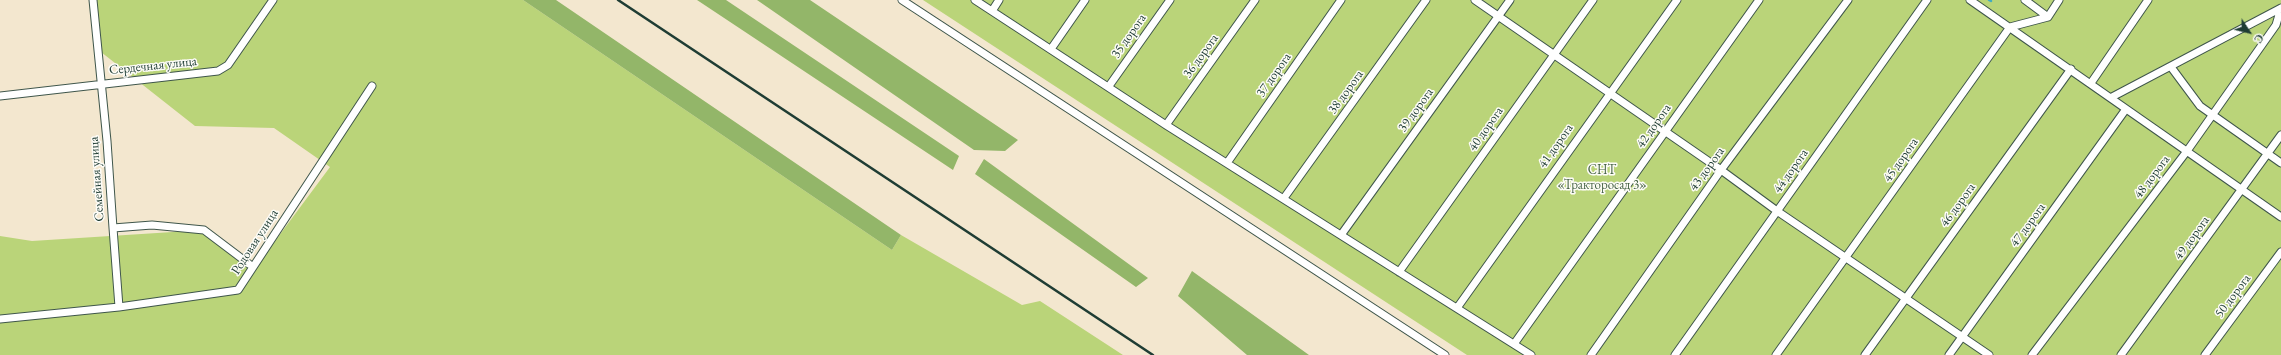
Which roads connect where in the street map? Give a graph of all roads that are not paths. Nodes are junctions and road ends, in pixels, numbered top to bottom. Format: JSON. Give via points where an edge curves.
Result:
{"nodes":[{"id":1,"x":93,"y":0,"type":"edge"},
{"id":2,"x":273,"y":0,"type":"edge"},
{"id":3,"x":902,"y":0,"type":"edge"},
{"id":4,"x":975,"y":0,"type":"edge"},
{"id":5,"x":1000,"y":0,"type":"edge"},
{"id":6,"x":1085,"y":0,"type":"edge"},
{"id":7,"x":1170,"y":0,"type":"edge"},
{"id":8,"x":1256,"y":0,"type":"edge"},
{"id":9,"x":1342,"y":0,"type":"edge"},
{"id":10,"x":1426,"y":0,"type":"edge"},
{"id":11,"x":1475,"y":0,"type":"edge"},
{"id":12,"x":1510,"y":0,"type":"edge"},
{"id":13,"x":1593,"y":0,"type":"edge"},
{"id":14,"x":1677,"y":0,"type":"edge"},
{"id":15,"x":1759,"y":0,"type":"edge"},
{"id":16,"x":1848,"y":0,"type":"edge"},
{"id":17,"x":1927,"y":0,"type":"edge"},
{"id":18,"x":1970,"y":0,"type":"edge"},
{"id":19,"x":2025,"y":0,"type":"edge"},
{"id":20,"x":2060,"y":0,"type":"edge"},
{"id":21,"x":2148,"y":0,"type":"edge"},
{"id":22,"x":2281,"y":8,"type":"edge"},
{"id":23,"x":992,"y":11,"type":"junction"},
{"id":24,"x":1499,"y":17,"type":"junction"},
{"id":25,"x":2048,"y":17,"type":"junction"},
{"id":26,"x":2010,"y":27,"type":"junction"},
{"id":27,"x":1051,"y":49,"type":"junction"},
{"id":28,"x":1553,"y":55,"type":"junction"},
{"id":29,"x":2171,"y":67,"type":"junction"},
{"id":30,"x":2071,"y":69,"type":"junction"},
{"id":31,"x":2090,"y":83,"type":"junction"},
{"id":32,"x":101,"y":84,"type":"junction"},
{"id":33,"x":372,"y":86,"type":"dead end"},
{"id":34,"x":1108,"y":86,"type":"junction"},
{"id":35,"x":1608,"y":93,"type":"junction"},
{"id":36,"x":0,"y":96,"type":"edge"},
{"id":37,"x":2112,"y":97,"type":"junction"},
{"id":38,"x":2126,"y":109,"type":"junction"},
{"id":39,"x":2213,"y":115,"type":"junction"},
{"id":40,"x":1166,"y":125,"type":"junction"},
{"id":41,"x":1665,"y":132,"type":"junction"},
{"id":42,"x":2281,"y":135,"type":"edge"},
{"id":43,"x":2187,"y":151,"type":"junction"},
{"id":44,"x":2268,"y":153,"type":"junction"},
{"id":45,"x":1227,"y":163,"type":"junction"},
{"id":46,"x":2281,"y":163,"type":"edge"},
{"id":47,"x":1721,"y":170,"type":"junction"},
{"id":48,"x":2242,"y":189,"type":"junction"},
{"id":49,"x":1284,"y":198,"type":"junction"},
{"id":50,"x":1777,"y":211,"type":"junction"},
{"id":51,"x":2281,"y":217,"type":"edge"},
{"id":52,"x":113,"y":228,"type":"junction"},
{"id":53,"x":1341,"y":235,"type":"junction"},
{"id":54,"x":2281,"y":252,"type":"edge"},
{"id":55,"x":1846,"y":258,"type":"junction"},
{"id":56,"x":253,"y":267,"type":"junction"},
{"id":57,"x":1399,"y":272,"type":"junction"},
{"id":58,"x":1906,"y":297,"type":"junction"},
{"id":59,"x":119,"y":307,"type":"junction"},
{"id":60,"x":1456,"y":308,"type":"junction"},
{"id":61,"x":0,"y":319,"type":"edge"},
{"id":62,"x":1962,"y":337,"type":"junction"},
{"id":63,"x":1514,"y":344,"type":"junction"},
{"id":64,"x":1445,"y":355,"type":"edge"},
{"id":65,"x":1531,"y":355,"type":"edge"},
{"id":66,"x":1591,"y":355,"type":"edge"},
{"id":67,"x":1675,"y":355,"type":"edge"},
{"id":68,"x":1776,"y":355,"type":"edge"},
{"id":69,"x":1865,"y":355,"type":"edge"},
{"id":70,"x":1949,"y":355,"type":"edge"},
{"id":71,"x":1989,"y":355,"type":"edge"},
{"id":72,"x":2032,"y":355,"type":"edge"},
{"id":73,"x":2121,"y":355,"type":"edge"},
{"id":74,"x":2205,"y":355,"type":"edge"}],
"edges":[{"from":1,"to":32,"type":"street","name":"Семейная улица"},
{"from":2,"to":32,"type":"street","name":"Сердечная улица","via":[[228,65],[218,71]]},
{"from":3,"to":64,"type":"street"},
{"from":4,"to":23,"type":"street"},
{"from":5,"to":23,"type":"street"},
{"from":6,"to":27,"type":"street"},
{"from":7,"to":34,"type":"street","name":"35 дорога"},
{"from":8,"to":40,"type":"street","name":"36 дорога"},
{"from":9,"to":45,"type":"street","name":"37 дорога"},
{"from":10,"to":49,"type":"street","name":"38 дорога"},
{"from":11,"to":24,"type":"street"},
{"from":12,"to":24,"type":"street","name":"39 дорога"},
{"from":13,"to":28,"type":"street","name":"40 дорога"},
{"from":14,"to":35,"type":"street","name":"41 дорога"},
{"from":15,"to":41,"type":"street","name":"42 дорога"},
{"from":16,"to":47,"type":"street","name":"43 дорога"},
{"from":17,"to":50,"type":"street","name":"44 дорога"},
{"from":18,"to":26,"type":"street"},
{"from":19,"to":25,"type":"street"},
{"from":20,"to":25,"type":"street"},
{"from":21,"to":31,"type":"street"},
{"from":22,"to":29,"type":"street"},
{"from":22,"to":39,"type":"street","name":"48 дорога","via":[[2276,25]]},
{"from":23,"to":27,"type":"street"},
{"from":24,"to":28,"type":"street"},
{"from":24,"to":53,"type":"street","name":"39 дорога"},
{"from":25,"to":26,"type":"street"},
{"from":26,"to":30,"type":"street"},
{"from":26,"to":55,"type":"street","name":"45 дорога"},
{"from":27,"to":34,"type":"street"},
{"from":28,"to":35,"type":"street"},
{"from":28,"to":57,"type":"street","name":"40 дорога"},
{"from":29,"to":37,"type":"street"},
{"from":29,"to":39,"type":"street","via":[[2200,106]]},
{"from":30,"to":31,"type":"street"},
{"from":30,"to":58,"type":"street","name":"46 дорога"},
{"from":31,"to":37,"type":"street"},
{"from":32,"to":36,"type":"street","name":"Сердечная улица"},
{"from":32,"to":52,"type":"street","name":"Семейная улица"},
{"from":33,"to":56,"type":"street","name":"Родовая улица"},
{"from":34,"to":40,"type":"street"},
{"from":35,"to":41,"type":"street"},
{"from":35,"to":60,"type":"street","name":"41 дорога"},
{"from":37,"to":38,"type":"street"},
{"from":38,"to":43,"type":"street"},
{"from":38,"to":62,"type":"street","name":"47 дорога"},
{"from":39,"to":43,"type":"street","name":"48 дорога"},
{"from":39,"to":44,"type":"street"},
{"from":40,"to":45,"type":"street"},
{"from":41,"to":47,"type":"street"},
{"from":41,"to":63,"type":"street","name":"42 дорога"},
{"from":42,"to":44,"type":"street","name":"49 дорога"},
{"from":43,"to":48,"type":"street"},
{"from":43,"to":72,"type":"street","name":"48 дорога"},
{"from":44,"to":46,"type":"street"},
{"from":44,"to":48,"type":"street","name":"49 дорога"},
{"from":45,"to":49,"type":"street"},
{"from":47,"to":50,"type":"street"},
{"from":47,"to":66,"type":"street","name":"43 дорога"},
{"from":48,"to":51,"type":"street"},
{"from":48,"to":73,"type":"street","name":"49 дорога"},
{"from":49,"to":53,"type":"street"},
{"from":50,"to":55,"type":"street"},
{"from":50,"to":67,"type":"street","name":"44 дорога"},
{"from":52,"to":56,"type":"street","name":"Семейная улица","via":[[152,225],[204,230]]},
{"from":52,"to":59,"type":"street"},
{"from":53,"to":57,"type":"street"},
{"from":54,"to":74,"type":"street","name":"50 дорога"},
{"from":55,"to":58,"type":"street"},
{"from":55,"to":68,"type":"street","name":"45 дорога"},
{"from":56,"to":59,"type":"street","name":"Родовая улица","via":[[238,290]]},
{"from":57,"to":60,"type":"street"},
{"from":58,"to":62,"type":"street"},
{"from":58,"to":69,"type":"street","name":"46 дорога"},
{"from":59,"to":61,"type":"street","name":"Родовая улица"},
{"from":60,"to":63,"type":"street"},
{"from":62,"to":70,"type":"street","name":"47 дорога"},
{"from":62,"to":71,"type":"street"},
{"from":63,"to":65,"type":"street"}]}
